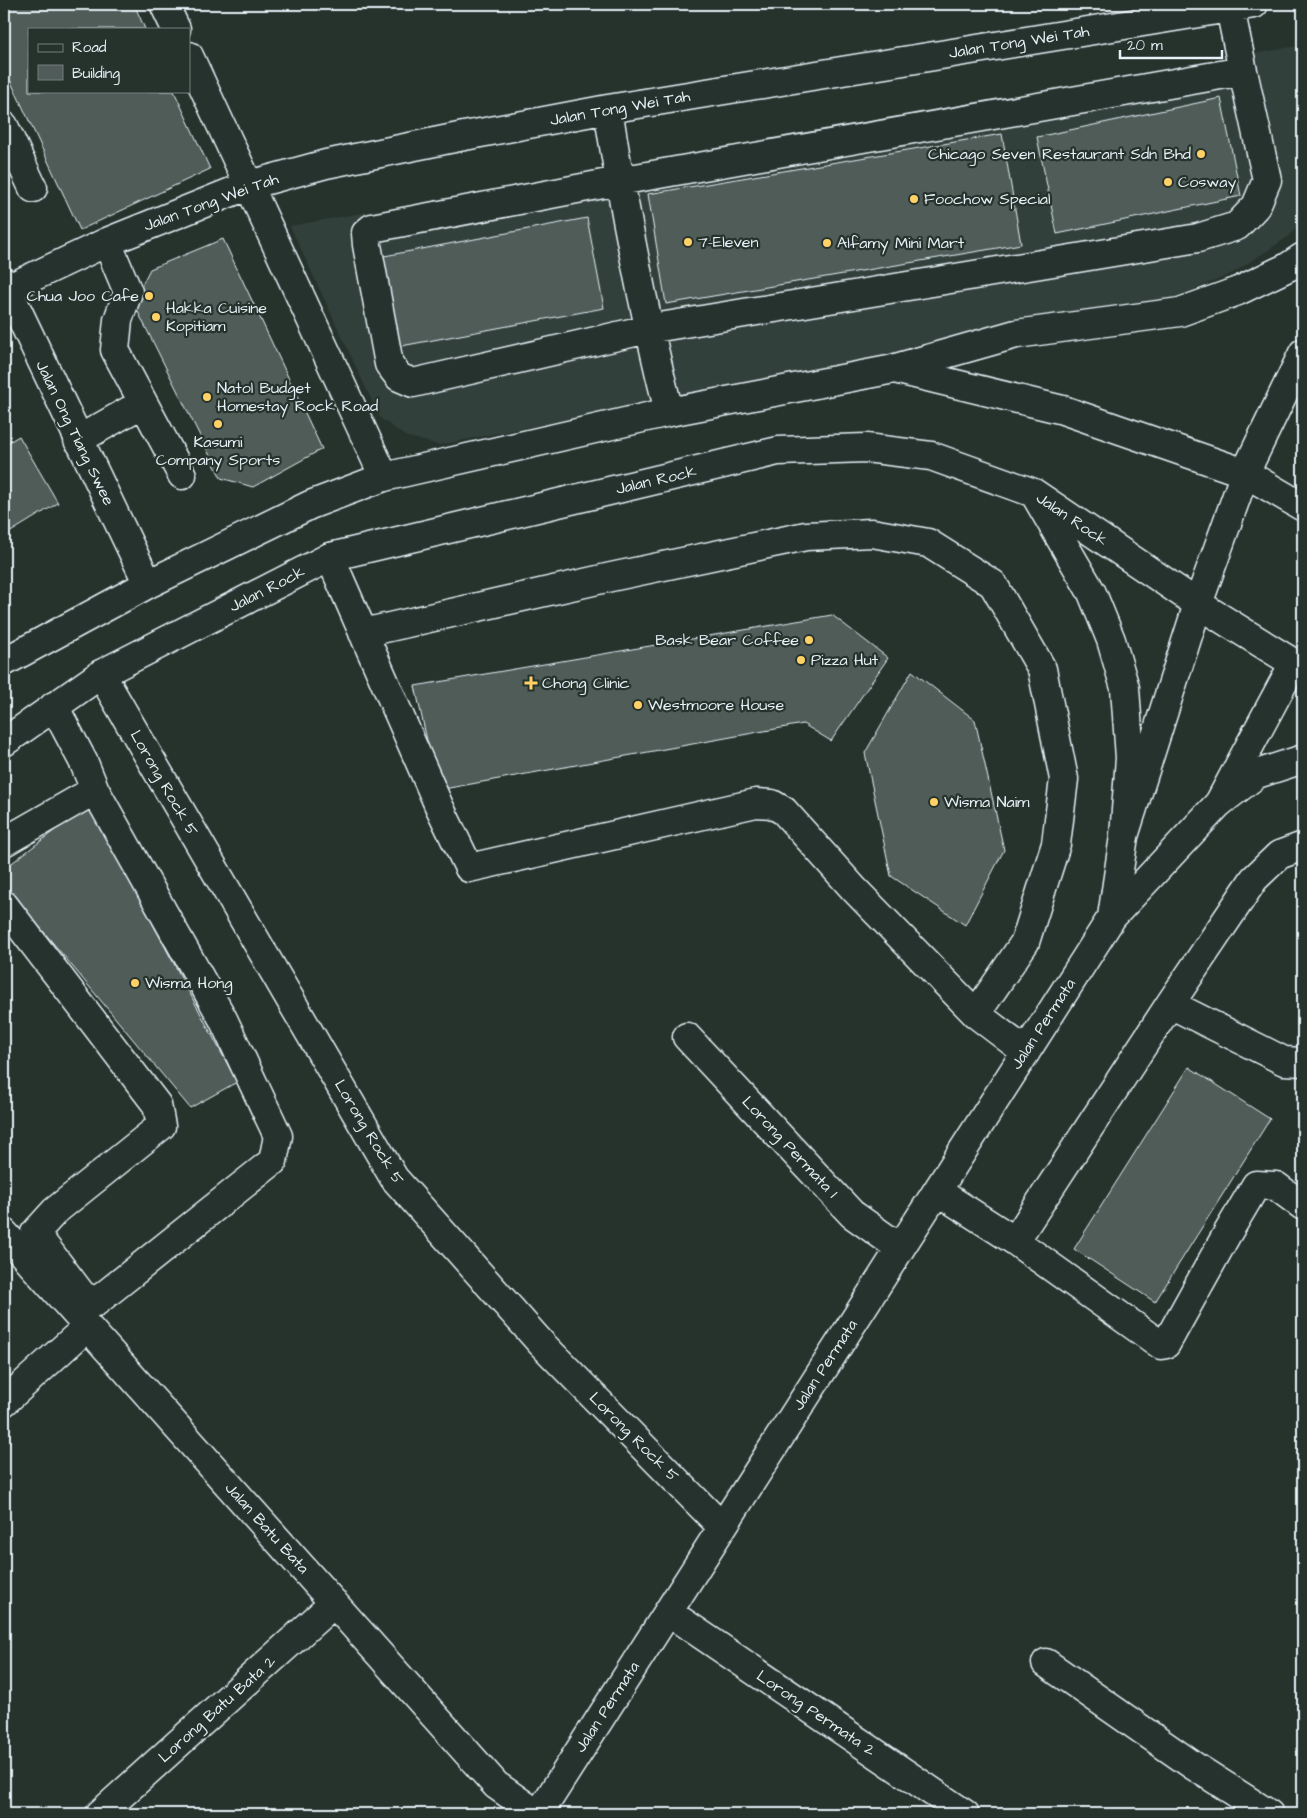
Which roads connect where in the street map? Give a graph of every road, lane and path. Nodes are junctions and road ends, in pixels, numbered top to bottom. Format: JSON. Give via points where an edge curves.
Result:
{"nodes":[{"id":1,"x":164,"y":4,"type":"edge"},
{"id":2,"x":1242,"y":6,"type":"edge"},
{"id":3,"x":176,"y":28,"type":"edge"},
{"id":4,"x":190,"y":58,"type":"edge"},
{"id":5,"x":1243,"y":71,"type":"junction"},
{"id":6,"x":608,"y":109,"type":"junction"},
{"id":7,"x":4,"y":126,"type":"edge"},
{"id":8,"x":619,"y":181,"type":"junction"},
{"id":9,"x":249,"y":186,"type":"junction"},
{"id":10,"x":33,"y":188,"type":"dead end"},
{"id":11,"x":107,"y":242,"type":"junction"},
{"id":12,"x":1303,"y":257,"type":"edge"},
{"id":13,"x":5,"y":286,"type":"edge"},
{"id":14,"x":648,"y":329,"type":"junction"},
{"id":15,"x":1303,"y":353,"type":"edge"},
{"id":16,"x":894,"y":369,"type":"junction"},
{"id":17,"x":143,"y":403,"type":"junction"},
{"id":18,"x":669,"y":412,"type":"junction"},
{"id":19,"x":78,"y":440,"type":"junction"},
{"id":20,"x":1245,"y":473,"type":"junction"},
{"id":21,"x":182,"y":475,"type":"dead end"},
{"id":22,"x":384,"y":477,"type":"junction"},
{"id":23,"x":1034,"y":493,"type":"junction"},
{"id":24,"x":1303,"y":507,"type":"edge"},
{"id":25,"x":330,"y":557,"type":"junction"},
{"id":26,"x":148,"y":584,"type":"junction"},
{"id":27,"x":1198,"y":604,"type":"junction"},
{"id":28,"x":363,"y":632,"type":"junction"},
{"id":29,"x":1300,"y":658,"type":"edge"},
{"id":30,"x":4,"y":662,"type":"edge"},
{"id":31,"x":101,"y":674,"type":"junction"},
{"id":32,"x":54,"y":706,"type":"junction"},
{"id":33,"x":4,"y":742,"type":"edge"},
{"id":34,"x":1303,"y":759,"type":"edge"},
{"id":35,"x":95,"y":790,"type":"junction"},
{"id":36,"x":1218,"y":803,"type":"junction"},
{"id":37,"x":1124,"y":836,"type":"junction"},
{"id":38,"x":4,"y":842,"type":"edge"},
{"id":39,"x":1303,"y":846,"type":"edge"},
{"id":40,"x":4,"y":905,"type":"edge"},
{"id":41,"x":1112,"y":917,"type":"junction"},
{"id":42,"x":1170,"y":1004,"type":"junction"},
{"id":43,"x":976,"y":1014,"type":"junction"},
{"id":44,"x":686,"y":1037,"type":"dead end"},
{"id":45,"x":1026,"y":1052,"type":"junction"},
{"id":46,"x":1303,"y":1062,"type":"edge"},
{"id":47,"x":937,"y":1191,"type":"junction"},
{"id":48,"x":1303,"y":1206,"type":"edge"},
{"id":49,"x":4,"y":1233,"type":"edge"},
{"id":50,"x":1015,"y":1241,"type":"junction"},
{"id":51,"x":900,"y":1248,"type":"junction"},
{"id":52,"x":87,"y":1327,"type":"junction"},
{"id":53,"x":4,"y":1402,"type":"edge"},
{"id":54,"x":722,"y":1527,"type":"junction"},
{"id":55,"x":334,"y":1603,"type":"junction"},
{"id":56,"x":668,"y":1612,"type":"junction"},
{"id":57,"x":1046,"y":1663,"type":"dead end"},
{"id":58,"x":1264,"y":1811,"type":"edge"},
{"id":59,"x":100,"y":1814,"type":"edge"},
{"id":60,"x":538,"y":1814,"type":"edge"},
{"id":61,"x":965,"y":1814,"type":"edge"}],
"edges":[{"from":1,"to":3,"type":"street"},
{"from":2,"to":5,"type":"street"},
{"from":2,"to":6,"type":"street","name":"Jalan Tong Wei Tah"},
{"from":4,"to":9,"type":"street"},
{"from":5,"to":8,"type":"street"},
{"from":5,"to":14,"type":"street","via":[[1267,180],[1256,206],[1237,226],[1198,238]]},
{"from":6,"to":8,"type":"street"},
{"from":6,"to":9,"type":"street","name":"Jalan Tong Wei Tah","via":[[326,164]]},
{"from":7,"to":10,"type":"street"},
{"from":8,"to":14,"type":"street"},
{"from":8,"to":14,"type":"street","via":[[372,228],[366,233],[367,245],[389,364],[399,377],[413,383]]},
{"from":9,"to":11,"type":"street","name":"Jalan Tong Wei Tah"},
{"from":9,"to":22,"type":"street"},
{"from":11,"to":13,"type":"street","name":"Jalan Tong Wei Tah"},
{"from":11,"to":17,"type":"street","via":[[128,292],[118,320],[115,350]]},
{"from":12,"to":16,"type":"street","via":[[1238,292],[1180,312],[1016,334]]},
{"from":13,"to":19,"type":"street","name":"Jalan Ong Tiang Swee"},
{"from":14,"to":18,"type":"street"},
{"from":15,"to":20,"type":"street"},
{"from":16,"to":18,"type":"street"},
{"from":16,"to":20,"type":"street","via":[[1062,410]]},
{"from":17,"to":19,"type":"street"},
{"from":17,"to":21,"type":"street"},
{"from":18,"to":22,"type":"street"},
{"from":19,"to":26,"type":"street","name":"Jalan Ong Tiang Swee"},
{"from":20,"to":24,"type":"street"},
{"from":20,"to":27,"type":"street"},
{"from":22,"to":26,"type":"street","via":[[310,505]]},
{"from":23,"to":25,"type":"street","name":"Jalan Rock","via":[[931,456],[866,448],[778,451]]},
{"from":23,"to":27,"type":"street","name":"Jalan Rock"},
{"from":23,"to":37,"type":"street","via":[[1092,593],[1111,640],[1124,688],[1130,758]]},
{"from":25,"to":28,"type":"street"},
{"from":25,"to":31,"type":"street","name":"Jalan Rock"},
{"from":26,"to":30,"type":"street"},
{"from":27,"to":29,"type":"street","name":"Jalan Rock"},
{"from":27,"to":37,"type":"street"},
{"from":28,"to":43,"type":"street","via":[[469,868],[756,803],[772,804],[784,811],[854,889]]},
{"from":28,"to":43,"type":"street","via":[[806,536],[872,534],[928,544],[993,584],[1042,669],[1064,779],[1056,844],[1025,942]]},
{"from":29,"to":36,"type":"street"},
{"from":31,"to":32,"type":"street","name":"Jalan Rock"},
{"from":31,"to":54,"type":"street","name":"Lorong Rock 5","via":[[394,1178],[541,1343]]},
{"from":32,"to":33,"type":"street","name":"Jalan Rock"},
{"from":32,"to":35,"type":"street"},
{"from":34,"to":36,"type":"street","via":[[1257,774]]},
{"from":35,"to":38,"type":"street"},
{"from":35,"to":40,"type":"street","via":[[223,1019],[278,1136],[274,1161],[96,1302],[82,1295],[35,1233],[55,1211],[161,1126],[157,1105]]},
{"from":36,"to":41,"type":"street"},
{"from":37,"to":41,"type":"street"},
{"from":39,"to":42,"type":"street","via":[[1279,856],[1254,880]]},
{"from":41,"to":45,"type":"street","name":"Jalan Permata"},
{"from":42,"to":46,"type":"street","via":[[1284,1061]]},
{"from":42,"to":50,"type":"street"},
{"from":43,"to":45,"type":"street"},
{"from":44,"to":51,"type":"street","name":"Lorong Permata 1","via":[[852,1214]]},
{"from":45,"to":47,"type":"street","name":"Jalan Permata"},
{"from":47,"to":50,"type":"street"},
{"from":47,"to":51,"type":"street","name":"Jalan Permata"},
{"from":48,"to":50,"type":"street","via":[[1276,1186],[1256,1185],[1166,1344],[1161,1345]]},
{"from":49,"to":52,"type":"street","name":"Jalan Batu Bata"},
{"from":51,"to":54,"type":"street","name":"Jalan Permata"},
{"from":52,"to":53,"type":"street"},
{"from":52,"to":55,"type":"street","name":"Jalan Batu Bata"},
{"from":54,"to":56,"type":"street","name":"Jalan Permata"},
{"from":55,"to":59,"type":"street","name":"Lorong Batu Bata 2"},
{"from":55,"to":60,"type":"street","name":"Jalan Batu Bata","via":[[496,1785]]},
{"from":56,"to":60,"type":"street","name":"Jalan Permata"},
{"from":56,"to":61,"type":"street","name":"Lorong Permata 2"},
{"from":57,"to":58,"type":"street"}]}
